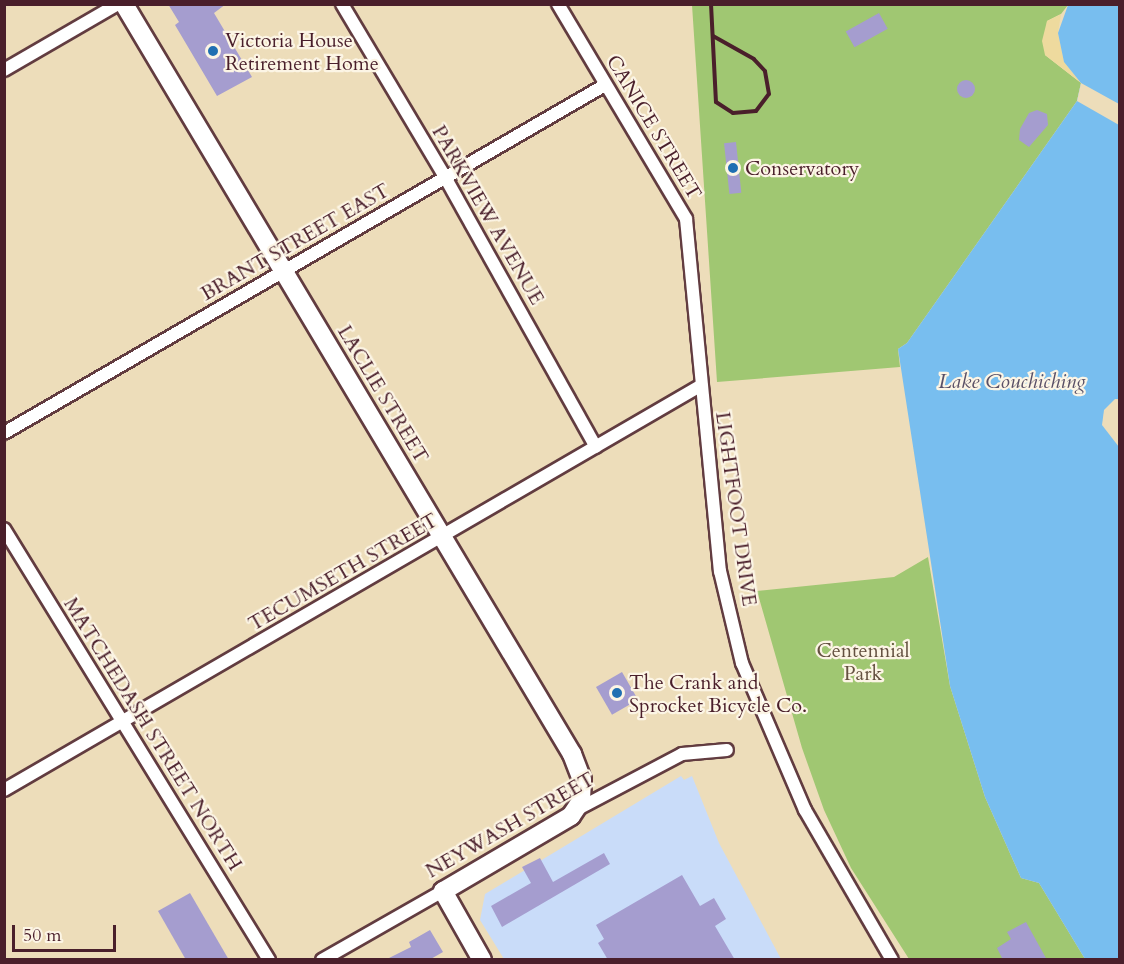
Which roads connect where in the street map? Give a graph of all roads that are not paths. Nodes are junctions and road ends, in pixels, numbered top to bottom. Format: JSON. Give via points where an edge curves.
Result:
{"nodes":[{"id":1,"x":118,"y":4,"type":"edge"},
{"id":2,"x":124,"y":4,"type":"edge"},
{"id":3,"x":342,"y":4,"type":"edge"},
{"id":4,"x":558,"y":4,"type":"edge"},
{"id":5,"x":4,"y":70,"type":"edge"},
{"id":6,"x":605,"y":85,"type":"junction"},
{"id":7,"x":445,"y":177,"type":"junction"},
{"id":8,"x":283,"y":271,"type":"junction"},
{"id":9,"x":700,"y":386,"type":"junction"},
{"id":10,"x":4,"y":433,"type":"edge"},
{"id":11,"x":596,"y":447,"type":"junction"},
{"id":12,"x":4,"y":529,"type":"edge"},
{"id":13,"x":442,"y":538,"type":"junction"},
{"id":14,"x":122,"y":722,"type":"junction"},
{"id":15,"x":727,"y":750,"type":"dead end"},
{"id":16,"x":4,"y":790,"type":"edge"},
{"id":17,"x":575,"y":811,"type":"junction"},
{"id":18,"x":443,"y":891,"type":"junction"},
{"id":19,"x":269,"y":960,"type":"edge"},
{"id":20,"x":322,"y":960,"type":"edge"},
{"id":21,"x":482,"y":960,"type":"edge"},
{"id":22,"x":892,"y":960,"type":"edge"}],
"edges":[{"from":1,"to":5,"type":"street"},
{"from":2,"to":8,"type":"main road","name":"LACLIE STREET"},
{"from":3,"to":7,"type":"street","name":"PARKVIEW AVENUE"},
{"from":4,"to":6,"type":"street","name":"CANICE STREET"},
{"from":6,"to":7,"type":"street","name":"BRANT STREET EAST"},
{"from":6,"to":9,"type":"street","name":"CANICE STREET","via":[[676,199],[688,226]]},
{"from":7,"to":8,"type":"street","name":"BRANT STREET EAST"},
{"from":7,"to":11,"type":"street","name":"PARKVIEW AVENUE"},
{"from":8,"to":10,"type":"street","name":"BRANT STREET EAST"},
{"from":8,"to":13,"type":"main road","name":"LACLIE STREET"},
{"from":9,"to":11,"type":"street","name":"TECUMSETH STREET"},
{"from":9,"to":22,"type":"street","name":"LIGHTFOOT DRIVE","via":[[720,571],[742,663],[805,810]]},
{"from":11,"to":13,"type":"street","name":"TECUMSETH STREET"},
{"from":12,"to":14,"type":"street","name":"MATCHEDASH STREET NORTH"},
{"from":13,"to":14,"type":"street","name":"TECUMSETH STREET"},
{"from":13,"to":17,"type":"main road","name":"LACLIE STREET","via":[[572,754],[584,790]]},
{"from":14,"to":16,"type":"street","name":"TECUMSETH STREET"},
{"from":14,"to":19,"type":"street","name":"MATCHEDASH STREET NORTH"},
{"from":15,"to":17,"type":"street","name":"NEYWASH STREET","via":[[682,754]]},
{"from":17,"to":18,"type":"main road","name":"NEYWASH STREET"},
{"from":18,"to":20,"type":"street","name":"NEYWASH STREET"},
{"from":18,"to":21,"type":"main road"}]}
